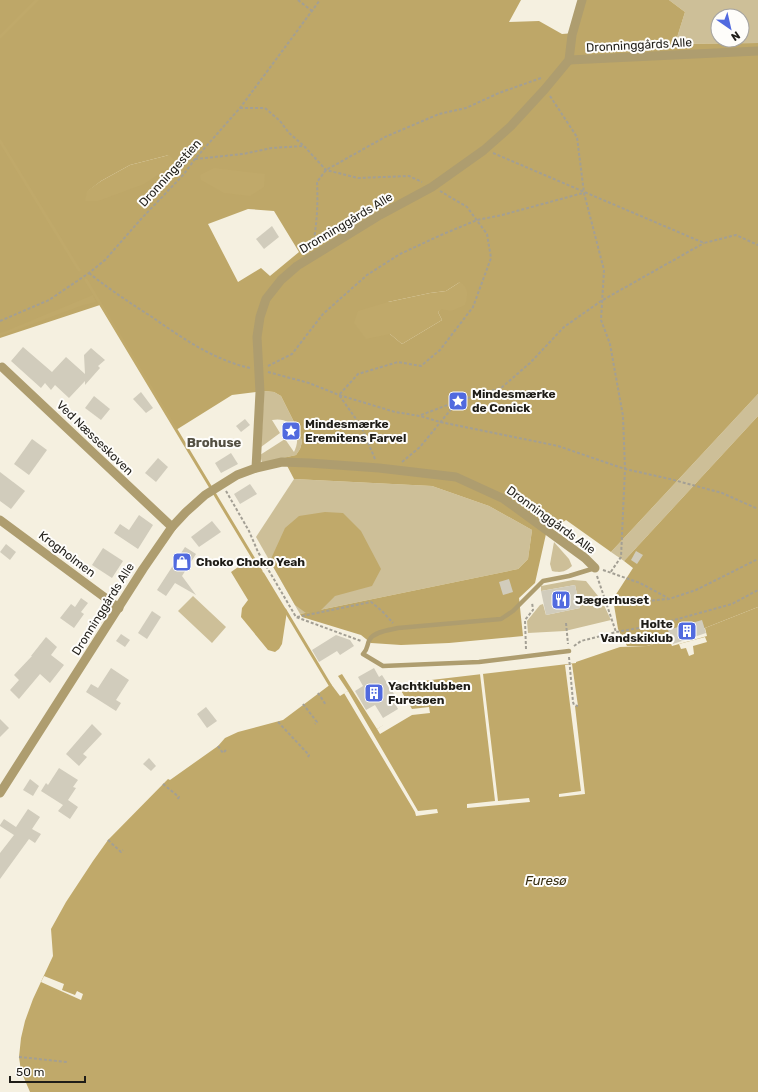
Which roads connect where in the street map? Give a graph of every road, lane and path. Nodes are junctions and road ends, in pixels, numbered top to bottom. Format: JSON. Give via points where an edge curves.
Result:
{"nodes":[{"id":1,"x":298,"y":0,"type":"edge"},
{"id":2,"x":320,"y":0,"type":"edge"},
{"id":3,"x":582,"y":0,"type":"edge"},
{"id":4,"x":312,"y":11,"type":"junction"},
{"id":5,"x":758,"y":51,"type":"edge"},
{"id":6,"x":569,"y":60,"type":"junction"},
{"id":7,"x":557,"y":73,"type":"junction"},
{"id":8,"x":545,"y":89,"type":"junction"},
{"id":9,"x":240,"y":108,"type":"junction"},
{"id":10,"x":304,"y":146,"type":"junction"},
{"id":11,"x":484,"y":150,"type":"junction"},
{"id":12,"x":195,"y":159,"type":"junction"},
{"id":13,"x":326,"y":170,"type":"junction"},
{"id":14,"x":432,"y":187,"type":"junction"},
{"id":15,"x":584,"y":193,"type":"junction"},
{"id":16,"x":476,"y":220,"type":"junction"},
{"id":17,"x":704,"y":243,"type":"junction"},
{"id":18,"x":758,"y":245,"type":"edge"},
{"id":19,"x":310,"y":258,"type":"junction"},
{"id":20,"x":89,"y":273,"type":"junction"},
{"id":21,"x":601,"y":301,"type":"junction"},
{"id":22,"x":0,"y":321,"type":"edge"},
{"id":23,"x":2,"y":367,"type":"dead end"},
{"id":24,"x":259,"y":370,"type":"junction"},
{"id":25,"x":339,"y":395,"type":"junction"},
{"id":26,"x":458,"y":401,"type":"junction"},
{"id":27,"x":420,"y":416,"type":"junction"},
{"id":28,"x":440,"y":422,"type":"junction"},
{"id":29,"x":256,"y":468,"type":"junction"},
{"id":30,"x":379,"y":468,"type":"junction"},
{"id":31,"x":625,"y":469,"type":"junction"},
{"id":32,"x":392,"y":470,"type":"junction"},
{"id":33,"x":223,"y":485,"type":"junction"},
{"id":34,"x":758,"y":510,"type":"edge"},
{"id":35,"x":0,"y":520,"type":"edge"},
{"id":36,"x":172,"y":528,"type":"junction"},
{"id":37,"x":758,"y":559,"type":"edge"},
{"id":38,"x":595,"y":568,"type":"junction"},
{"id":39,"x":758,"y":590,"type":"edge"},
{"id":40,"x":530,"y":595,"type":"junction"},
{"id":41,"x":669,"y":599,"type":"junction"},
{"id":42,"x":607,"y":604,"type":"junction"},
{"id":43,"x":119,"y":608,"type":"junction"},
{"id":44,"x":296,"y":617,"type":"junction"},
{"id":45,"x":566,"y":622,"type":"dead end"},
{"id":46,"x":398,"y":628,"type":"junction"},
{"id":47,"x":616,"y":632,"type":"junction"},
{"id":48,"x":569,"y":651,"type":"junction"},
{"id":49,"x":363,"y":654,"type":"junction"},
{"id":50,"x":527,"y":657,"type":"junction"},
{"id":51,"x":318,"y":693,"type":"dead end"},
{"id":52,"x":303,"y":704,"type":"dead end"},
{"id":53,"x":326,"y":705,"type":"dead end"},
{"id":54,"x":578,"y":706,"type":"dead end"},
{"id":55,"x":278,"y":722,"type":"dead end"},
{"id":56,"x":315,"y":724,"type":"dead end"},
{"id":57,"x":218,"y":746,"type":"dead end"},
{"id":58,"x":226,"y":750,"type":"dead end"},
{"id":59,"x":308,"y":757,"type":"dead end"},
{"id":60,"x":164,"y":784,"type":"dead end"},
{"id":61,"x":0,"y":793,"type":"edge"},
{"id":62,"x":177,"y":800,"type":"dead end"},
{"id":63,"x":108,"y":840,"type":"dead end"},
{"id":64,"x":123,"y":850,"type":"dead end"},
{"id":65,"x":19,"y":1057,"type":"dead end"},
{"id":66,"x":67,"y":1062,"type":"dead end"}],
"edges":[{"from":1,"to":4,"type":"path"},
{"from":2,"to":4,"type":"path","name":"Dronningestien"},
{"from":3,"to":6,"type":"street","name":"Dronninggårds Alle","via":[[572,35]]},
{"from":4,"to":9,"type":"path","name":"Dronningestien"},
{"from":5,"to":6,"type":"street","name":"Dronninggårds Alle"},
{"from":6,"to":7,"type":"street","name":"Dronninggårds Alle"},
{"from":7,"to":8,"type":"street","name":"Dronninggårds Alle"},
{"from":7,"to":13,"type":"path","via":[[499,93],[466,108],[439,114],[417,123],[385,137]]},
{"from":8,"to":11,"type":"street","name":"Dronninggårds Alle","via":[[511,126]]},
{"from":8,"to":15,"type":"path","via":[[577,137]]},
{"from":9,"to":10,"type":"path","via":[[265,108]]},
{"from":9,"to":12,"type":"path","name":"Dronningestien"},
{"from":10,"to":12,"type":"path"},
{"from":10,"to":13,"type":"path"},
{"from":11,"to":14,"type":"street","name":"Dronninggårds Alle"},
{"from":11,"to":15,"type":"path"},
{"from":12,"to":20,"type":"path","name":"Dronningestien","via":[[105,260]]},
{"from":13,"to":14,"type":"path","via":[[358,178],[409,176]]},
{"from":13,"to":19,"type":"path","via":[[317,182],[317,226]]},
{"from":14,"to":16,"type":"path","via":[[467,207]]},
{"from":14,"to":19,"type":"street","name":"Dronninggårds Alle"},
{"from":15,"to":16,"type":"path"},
{"from":15,"to":17,"type":"path"},
{"from":15,"to":21,"type":"path","via":[[604,270]]},
{"from":16,"to":24,"type":"path","via":[[400,254],[367,275],[323,314],[292,354]]},
{"from":16,"to":25,"type":"path","via":[[487,234],[491,258],[473,307],[440,350],[421,366],[398,362],[358,374]]},
{"from":17,"to":18,"type":"path","via":[[736,235]]},
{"from":17,"to":21,"type":"path"},
{"from":19,"to":24,"type":"street","name":"Dronninggårds Alle","via":[[281,280],[266,299],[257,337]]},
{"from":20,"to":22,"type":"path","name":"Dronningestien","via":[[49,300]]},
{"from":20,"to":24,"type":"path","via":[[126,301],[194,345],[235,364]]},
{"from":21,"to":26,"type":"path","via":[[564,327],[530,363],[501,388]]},
{"from":21,"to":31,"type":"path","via":[[600,320],[610,344],[623,416]]},
{"from":23,"to":36,"type":"street","name":"Ved Næsseskoven"},
{"from":24,"to":25,"type":"path","via":[[309,383]]},
{"from":24,"to":29,"type":"street","name":"Dronninggårds Alle"},
{"from":25,"to":27,"type":"path","via":[[395,412]]},
{"from":25,"to":30,"type":"path","via":[[360,426]]},
{"from":26,"to":27,"type":"path"},
{"from":26,"to":28,"type":"path"},
{"from":27,"to":28,"type":"path"},
{"from":28,"to":31,"type":"path","via":[[558,446]]},
{"from":28,"to":32,"type":"path","via":[[420,447]]},
{"from":29,"to":30,"type":"street","name":"Dronninggårds Alle","via":[[282,462]]},
{"from":29,"to":33,"type":"street","name":"Dronninggårds Alle","via":[[237,475]]},
{"from":30,"to":32,"type":"street","name":"Dronninggårds Alle"},
{"from":31,"to":34,"type":"path","via":[[722,492]]},
{"from":31,"to":41,"type":"path","via":[[621,557],[610,573],[640,583]]},
{"from":32,"to":38,"type":"street","name":"Dronninggårds Alle","via":[[456,477],[504,499]]},
{"from":33,"to":36,"type":"street","name":"Dronninggårds Alle","via":[[205,495]]},
{"from":33,"to":44,"type":"path"},
{"from":35,"to":43,"type":"street","name":"Krogholmen"},
{"from":36,"to":43,"type":"street","name":"Dronninggårds Alle"},
{"from":37,"to":41,"type":"path","via":[[696,590]]},
{"from":38,"to":40,"type":"lane","via":[[543,581]]},
{"from":38,"to":42,"type":"path"},
{"from":39,"to":47,"type":"path","via":[[732,604],[656,625]]},
{"from":40,"to":46,"type":"lane","via":[[514,611],[500,619]]},
{"from":40,"to":50,"type":"path","via":[[533,610],[525,620]]},
{"from":41,"to":42,"type":"path"},
{"from":42,"to":47,"type":"path"},
{"from":43,"to":61,"type":"street","name":"Dronninggårds Alle"},
{"from":44,"to":46,"type":"path","via":[[371,602]]},
{"from":44,"to":49,"type":"path","via":[[362,641],[360,648]]},
{"from":45,"to":48,"type":"path"},
{"from":46,"to":49,"type":"lane","via":[[375,634]]},
{"from":47,"to":48,"type":"path","via":[[581,640]]},
{"from":48,"to":50,"type":"lane"},
{"from":48,"to":54,"type":"path","via":[[573,702]]},
{"from":49,"to":50,"type":"lane","via":[[382,666],[479,662]]},
{"from":51,"to":53,"type":"path"},
{"from":52,"to":56,"type":"path","via":[[317,722]]},
{"from":55,"to":59,"type":"path","via":[[309,755]]},
{"from":57,"to":58,"type":"path","via":[[223,752]]},
{"from":60,"to":62,"type":"path","via":[[179,797]]},
{"from":63,"to":64,"type":"path","via":[[121,852]]},
{"from":65,"to":66,"type":"path"}]}
